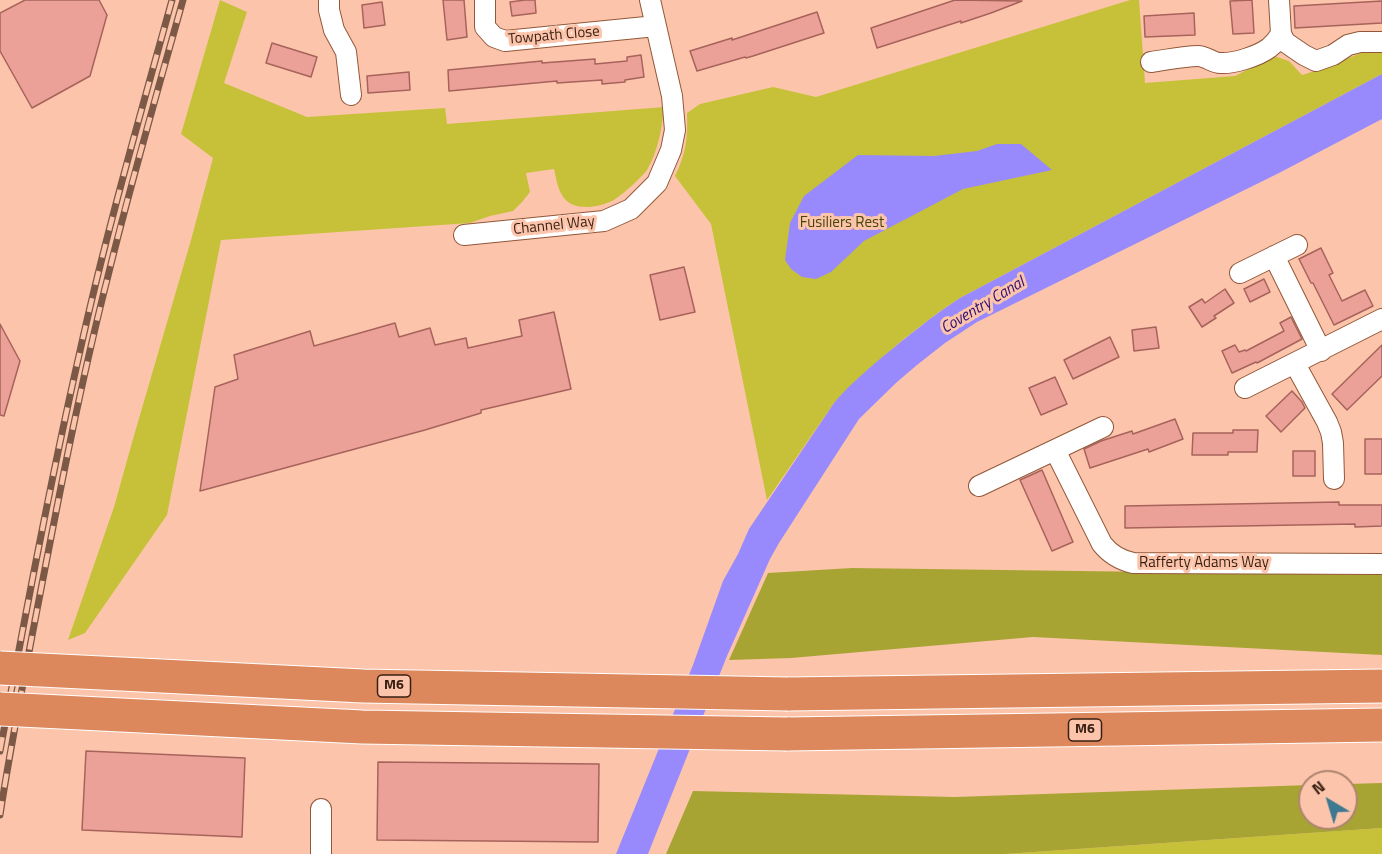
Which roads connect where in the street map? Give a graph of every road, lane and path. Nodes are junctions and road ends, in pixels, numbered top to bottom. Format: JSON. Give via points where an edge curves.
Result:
{"nodes":[{"id":1,"x":329,"y":0,"type":"edge"},
{"id":2,"x":485,"y":0,"type":"edge"},
{"id":3,"x":650,"y":0,"type":"edge"},
{"id":4,"x":1279,"y":0,"type":"edge"},
{"id":5,"x":656,"y":26,"type":"junction"},
{"id":6,"x":1281,"y":33,"type":"junction"},
{"id":7,"x":1382,"y":42,"type":"edge"},
{"id":8,"x":1151,"y":62,"type":"dead end"},
{"id":9,"x":351,"y":95,"type":"dead end"},
{"id":10,"x":464,"y":235,"type":"dead end"},
{"id":11,"x":1297,"y":245,"type":"dead end"},
{"id":12,"x":1274,"y":256,"type":"junction"},
{"id":13,"x":1240,"y":273,"type":"dead end"},
{"id":14,"x":1382,"y":319,"type":"edge"},
{"id":15,"x":1321,"y":351,"type":"junction"},
{"id":16,"x":1295,"y":364,"type":"junction"},
{"id":17,"x":1245,"y":388,"type":"dead end"},
{"id":18,"x":1103,"y":427,"type":"dead end"},
{"id":19,"x":1055,"y":450,"type":"junction"},
{"id":20,"x":1334,"y":479,"type":"dead end"},
{"id":21,"x":979,"y":486,"type":"dead end"},
{"id":22,"x":1382,"y":564,"type":"edge"},
{"id":23,"x":0,"y":668,"type":"edge"},
{"id":24,"x":1382,"y":686,"type":"edge"},
{"id":25,"x":0,"y":709,"type":"edge"},
{"id":26,"x":1382,"y":725,"type":"edge"},
{"id":27,"x":321,"y":809,"type":"dead end"},
{"id":28,"x":321,"y":854,"type":"edge"}],
"edges":[{"from":1,"to":9,"type":"street","via":[[334,30],[345,52]]},
{"from":2,"to":5,"type":"street","name":"Towpath Close","via":[[485,27],[494,37],[505,41]]},
{"from":3,"to":5,"type":"street","name":"Channel Way"},
{"from":4,"to":6,"type":"street"},
{"from":5,"to":10,"type":"street","name":"Channel Way","via":[[672,96],[675,130],[657,183],[631,208],[604,221]]},
{"from":6,"to":7,"type":"street","via":[[1285,42],[1316,61],[1333,56],[1348,45]]},
{"from":6,"to":8,"type":"street","via":[[1270,48],[1233,62],[1218,64],[1198,56]]},
{"from":11,"to":12,"type":"street"},
{"from":12,"to":13,"type":"street"},
{"from":12,"to":15,"type":"street"},
{"from":14,"to":15,"type":"street"},
{"from":15,"to":16,"type":"street"},
{"from":16,"to":17,"type":"street"},
{"from":16,"to":20,"type":"street","via":[[1331,432]]},
{"from":18,"to":19,"type":"street"},
{"from":19,"to":21,"type":"street"},
{"from":19,"to":22,"type":"street","name":"Rafferty Adams Way","via":[[1102,544],[1123,561]]},
{"from":23,"to":24,"type":"highway","number":"M6","bridge":true,"via":[[363,686],[788,694]]},
{"from":25,"to":26,"type":"highway","number":"M6","bridge":true,"via":[[362,727],[787,734]]},
{"from":27,"to":28,"type":"street"}]}
